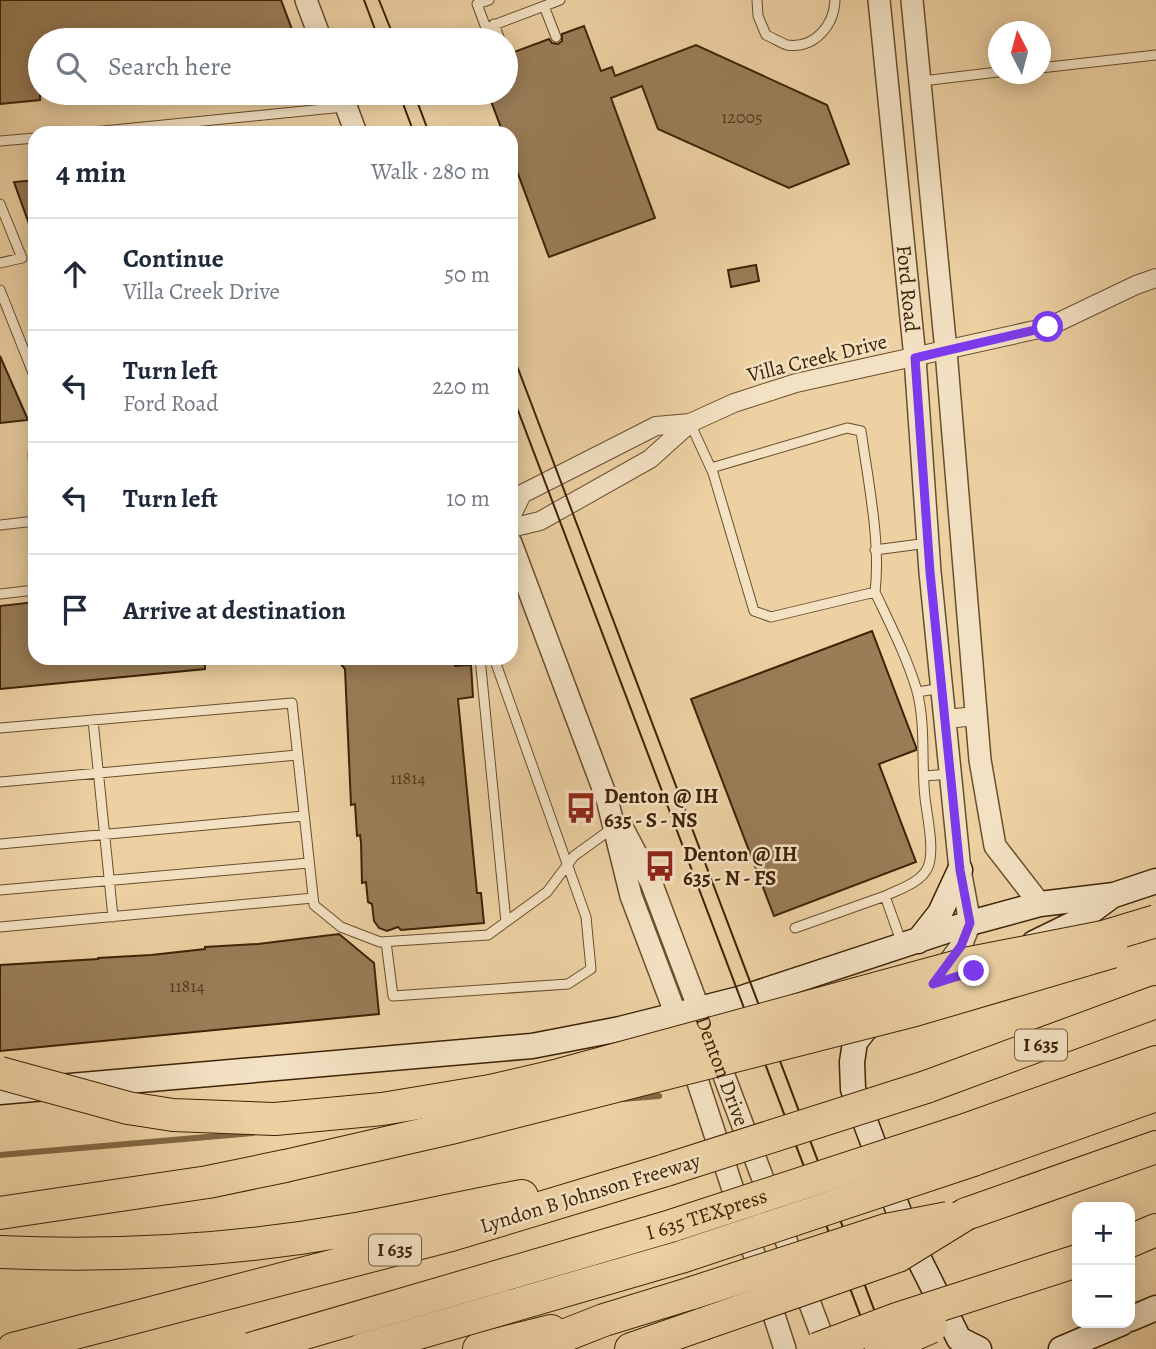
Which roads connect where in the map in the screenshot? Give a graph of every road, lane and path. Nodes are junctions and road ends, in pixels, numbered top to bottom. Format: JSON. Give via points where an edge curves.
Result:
{"nodes":[{"id":1,"x":306,"y":0,"type":"edge"},
{"id":2,"x":489,"y":0,"type":"edge"},
{"id":3,"x":560,"y":0,"type":"edge"},
{"id":4,"x":757,"y":0,"type":"edge"},
{"id":5,"x":835,"y":0,"type":"edge"},
{"id":6,"x":879,"y":0,"type":"edge"},
{"id":7,"x":912,"y":0,"type":"edge"},
{"id":8,"x":476,"y":2,"type":"edge"},
{"id":9,"x":544,"y":6,"type":"junction"},
{"id":10,"x":494,"y":24,"type":"junction"},
{"id":11,"x":316,"y":28,"type":"edge"},
{"id":12,"x":496,"y":28,"type":"edge"},
{"id":13,"x":556,"y":37,"type":"dead end"},
{"id":14,"x":1156,"y":55,"type":"edge"},
{"id":15,"x":1051,"y":67,"type":"edge"},
{"id":16,"x":988,"y":73,"type":"edge"},
{"id":17,"x":920,"y":81,"type":"junction"},
{"id":18,"x":304,"y":105,"type":"edge"},
{"id":19,"x":345,"y":105,"type":"edge"},
{"id":20,"x":138,"y":126,"type":"edge"},
{"id":21,"x":353,"y":126,"type":"edge"},
{"id":22,"x":28,"y":139,"type":"edge"},
{"id":23,"x":0,"y":141,"type":"edge"},
{"id":24,"x":0,"y":204,"type":"edge"},
{"id":25,"x":0,"y":263,"type":"edge"},
{"id":26,"x":1156,"y":278,"type":"edge"},
{"id":27,"x":0,"y":290,"type":"edge"},
{"id":28,"x":946,"y":351,"type":"junction"},
{"id":29,"x":915,"y":358,"type":"junction"},
{"id":30,"x":28,"y":360,"type":"edge"},
{"id":31,"x":690,"y":423,"type":"junction"},
{"id":32,"x":710,"y":468,"type":"junction"},
{"id":33,"x":518,"y":502,"type":"edge"},
{"id":34,"x":28,"y":522,"type":"edge"},
{"id":35,"x":0,"y":525,"type":"edge"},
{"id":36,"x":518,"y":526,"type":"edge"},
{"id":37,"x":928,"y":543,"type":"junction"},
{"id":38,"x":875,"y":550,"type":"junction"},
{"id":39,"x":518,"y":562,"type":"edge"},
{"id":40,"x":28,"y":591,"type":"edge"},
{"id":41,"x":875,"y":592,"type":"junction"},
{"id":42,"x":0,"y":594,"type":"edge"},
{"id":43,"x":481,"y":665,"type":"edge"},
{"id":44,"x":497,"y":665,"type":"edge"},
{"id":45,"x":944,"y":688,"type":"junction"},
{"id":46,"x":917,"y":692,"type":"junction"},
{"id":47,"x":976,"y":716,"type":"junction"},
{"id":48,"x":946,"y":719,"type":"junction"},
{"id":49,"x":93,"y":720,"type":"junction"},
{"id":50,"x":0,"y":728,"type":"edge"},
{"id":51,"x":297,"y":755,"type":"junction"},
{"id":52,"x":98,"y":773,"type":"junction"},
{"id":53,"x":951,"y":773,"type":"junction"},
{"id":54,"x":924,"y":776,"type":"junction"},
{"id":55,"x":0,"y":782,"type":"edge"},
{"id":56,"x":607,"y":799,"type":"junction"},
{"id":57,"x":304,"y":816,"type":"junction"},
{"id":58,"x":614,"y":827,"type":"junction"},
{"id":59,"x":105,"y":834,"type":"junction"},
{"id":60,"x":0,"y":844,"type":"edge"},
{"id":61,"x":309,"y":863,"type":"junction"},
{"id":62,"x":568,"y":864,"type":"junction"},
{"id":63,"x":960,"y":870,"type":"junction"},
{"id":64,"x":110,"y":880,"type":"junction"},
{"id":65,"x":1156,"y":881,"type":"edge"},
{"id":66,"x":0,"y":890,"type":"edge"},
{"id":67,"x":1114,"y":895,"type":"junction"},
{"id":68,"x":885,"y":896,"type":"junction"},
{"id":69,"x":313,"y":898,"type":"junction"},
{"id":70,"x":1040,"y":904,"type":"junction"},
{"id":71,"x":113,"y":916,"type":"junction"},
{"id":72,"x":1156,"y":920,"type":"edge"},
{"id":73,"x":506,"y":922,"type":"junction"},
{"id":74,"x":970,"y":923,"type":"junction"},
{"id":75,"x":0,"y":927,"type":"edge"},
{"id":76,"x":795,"y":928,"type":"dead end"},
{"id":77,"x":1156,"y":936,"type":"edge"},
{"id":78,"x":386,"y":942,"type":"junction"},
{"id":79,"x":911,"y":943,"type":"junction"},
{"id":80,"x":933,"y":984,"type":"junction"},
{"id":81,"x":1156,"y":1002,"type":"edge"},
{"id":82,"x":700,"y":1009,"type":"junction"},
{"id":83,"x":676,"y":1015,"type":"junction"},
{"id":84,"x":1156,"y":1062,"type":"edge"},
{"id":85,"x":0,"y":1073,"type":"edge"},
{"id":86,"x":0,"y":1092,"type":"edge"},
{"id":87,"x":1156,"y":1095,"type":"edge"},
{"id":88,"x":1156,"y":1147,"type":"edge"},
{"id":89,"x":666,"y":1170,"type":"junction"},
{"id":90,"x":976,"y":1211,"type":"junction"},
{"id":91,"x":0,"y":1213,"type":"edge"},
{"id":92,"x":1156,"y":1230,"type":"edge"},
{"id":93,"x":1135,"y":1239,"type":"edge"},
{"id":94,"x":0,"y":1252,"type":"edge"},
{"id":95,"x":1072,"y":1264,"type":"edge"},
{"id":96,"x":1072,"y":1264,"type":"edge"},
{"id":97,"x":604,"y":1320,"type":"junction"},
{"id":98,"x":123,"y":1322,"type":"junction"},
{"id":99,"x":1110,"y":1328,"type":"edge"},
{"id":100,"x":13,"y":1349,"type":"edge"},
{"id":101,"x":72,"y":1349,"type":"edge"},
{"id":102,"x":250,"y":1349,"type":"edge"},
{"id":103,"x":363,"y":1349,"type":"edge"},
{"id":104,"x":479,"y":1349,"type":"edge"},
{"id":105,"x":530,"y":1349,"type":"edge"},
{"id":106,"x":631,"y":1349,"type":"edge"},
{"id":107,"x":785,"y":1349,"type":"edge"},
{"id":108,"x":817,"y":1349,"type":"edge"},
{"id":109,"x":827,"y":1349,"type":"edge"},
{"id":110,"x":881,"y":1349,"type":"edge"},
{"id":111,"x":979,"y":1349,"type":"edge"},
{"id":112,"x":1061,"y":1349,"type":"edge"}],
"edges":[{"from":1,"to":11,"type":"street"},
{"from":2,"to":8,"type":"lane"},
{"from":3,"to":9,"type":"lane"},
{"from":4,"to":5,"type":"lane","via":[[766,35],[787,45],[817,37],[835,12]]},
{"from":6,"to":29,"type":"street","name":"Ford Road"},
{"from":7,"to":17,"type":"street","name":"Ford Road"},
{"from":8,"to":10,"type":"lane","via":[[486,28]]},
{"from":9,"to":10,"type":"lane"},
{"from":9,"to":13,"type":"lane"},
{"from":10,"to":12,"type":"lane"},
{"from":14,"to":15,"type":"lane"},
{"from":16,"to":17,"type":"lane"},
{"from":17,"to":28,"type":"street","name":"Ford Road"},
{"from":18,"to":20,"type":"lane"},
{"from":19,"to":21,"type":"street"},
{"from":22,"to":23,"type":"lane"},
{"from":24,"to":25,"type":"lane","via":[[22,258]]},
{"from":26,"to":28,"type":"street","name":"Villa Creek Drive","via":[[1048,327]]},
{"from":27,"to":30,"type":"lane"},
{"from":28,"to":29,"type":"street","name":"Villa Creek Drive"},
{"from":28,"to":47,"type":"street","name":"Ford Road"},
{"from":29,"to":31,"type":"street","name":"Villa Creek Drive","via":[[796,383]]},
{"from":29,"to":37,"type":"street","name":"Ford Road"},
{"from":31,"to":32,"type":"lane"},
{"from":31,"to":33,"type":"street","name":"Villa Creek Drive","via":[[656,426],[522,494]]},
{"from":31,"to":36,"type":"street","name":"Villa Creek Drive","via":[[650,459],[540,521]]},
{"from":32,"to":38,"type":"lane","via":[[847,428],[861,431]]},
{"from":32,"to":41,"type":"lane","via":[[754,611],[771,617]]},
{"from":34,"to":35,"type":"lane"},
{"from":37,"to":38,"type":"lane"},
{"from":37,"to":45,"type":"street","name":"Ford Road"},
{"from":38,"to":41,"type":"lane"},
{"from":39,"to":56,"type":"street","name":"Denton Drive"},
{"from":40,"to":42,"type":"lane"},
{"from":41,"to":46,"type":"lane"},
{"from":43,"to":73,"type":"lane"},
{"from":44,"to":62,"type":"lane"},
{"from":45,"to":46,"type":"lane"},
{"from":45,"to":48,"type":"street","name":"Ford Road"},
{"from":46,"to":54,"type":"lane"},
{"from":47,"to":48,"type":"street"},
{"from":47,"to":70,"type":"street","name":"Ford Road","via":[[995,846]]},
{"from":48,"to":53,"type":"street","name":"Ford Road"},
{"from":49,"to":50,"type":"lane"},
{"from":49,"to":51,"type":"lane","via":[[292,703]]},
{"from":49,"to":52,"type":"lane"},
{"from":51,"to":52,"type":"lane"},
{"from":51,"to":57,"type":"lane"},
{"from":52,"to":55,"type":"lane"},
{"from":52,"to":59,"type":"lane"},
{"from":53,"to":54,"type":"lane"},
{"from":53,"to":63,"type":"street","name":"Ford Road"},
{"from":54,"to":68,"type":"lane","via":[[931,855],[928,869]]},
{"from":56,"to":58,"type":"street","name":"Denton Drive"},
{"from":56,"to":82,"type":"street","name":"Denton Drive","via":[[651,881]]},
{"from":57,"to":59,"type":"lane"},
{"from":57,"to":61,"type":"lane"},
{"from":58,"to":62,"type":"lane"},
{"from":58,"to":83,"type":"street","name":"Denton Drive","via":[[631,896]]},
{"from":59,"to":60,"type":"lane"},
{"from":59,"to":64,"type":"lane"},
{"from":61,"to":64,"type":"lane"},
{"from":61,"to":69,"type":"lane"},
{"from":62,"to":73,"type":"lane","via":[[547,892]]},
{"from":62,"to":78,"type":"lane","via":[[586,917],[591,969],[568,984],[393,996]]},
{"from":63,"to":74,"type":"street","name":"Ford Road"},
{"from":63,"to":79,"type":"main road","via":[[940,913]]},
{"from":64,"to":66,"type":"lane"},
{"from":64,"to":71,"type":"lane"},
{"from":65,"to":67,"type":"main road"},
{"from":67,"to":70,"type":"main road"},
{"from":67,"to":80,"type":"main road","via":[[1075,923],[974,971]]},
{"from":68,"to":76,"type":"lane"},
{"from":68,"to":79,"type":"lane"},
{"from":69,"to":71,"type":"lane"},
{"from":69,"to":78,"type":"lane","via":[[314,905],[341,927]]},
{"from":70,"to":74,"type":"main road"},
{"from":71,"to":75,"type":"lane"},
{"from":72,"to":85,"type":"highway","bridge":true,"via":[[1103,937],[970,963],[559,1075],[382,1109],[275,1119],[215,1119],[128,1108]]},
{"from":73,"to":78,"type":"lane","via":[[488,936]]},
{"from":74,"to":79,"type":"main road"},
{"from":74,"to":80,"type":"street","via":[[961,946]]},
{"from":77,"to":91,"type":"highway","bridge":true,"via":[[915,1010],[451,1128],[208,1182]]},
{"from":79,"to":82,"type":"main road"},
{"from":80,"to":111,"type":"main road","via":[[877,1014],[855,1042],[853,1089],[909,1239],[959,1339]]},
{"from":81,"to":89,"type":"highway","name":"Lyndon B Johnson Freeway","number":"I 635","bridge":true,"via":[[926,1087]]},
{"from":82,"to":83,"type":"main road"},
{"from":82,"to":109,"type":"street","name":"Denton Drive"},
{"from":83,"to":86,"type":"main road","via":[[532,1046]]},
{"from":83,"to":107,"type":"street","name":"Denton Drive"},
{"from":84,"to":102,"type":"highway","name":"I 635 TEXpress","bridge":true,"via":[[671,1226]]},
{"from":87,"to":103,"type":"highway","name":"I 635 TEXpress","bridge":true,"via":[[681,1257]]},
{"from":88,"to":90,"type":"highway"},
{"from":89,"to":94,"type":"highway","via":[[272,1241],[48,1254]]},
{"from":89,"to":98,"type":"highway","name":"Lyndon B Johnson Freeway","number":"I 635","via":[[451,1235]]},
{"from":90,"to":97,"type":"highway","bridge":true,"via":[[886,1230]]},
{"from":90,"to":106,"type":"highway","bridge":true,"via":[[898,1256]]},
{"from":92,"to":93,"type":"highway"},
{"from":95,"to":108,"type":"highway","bridge":true},
{"from":96,"to":110,"type":"highway","bridge":true},
{"from":97,"to":104,"type":"highway"},
{"from":97,"to":105,"type":"highway"},
{"from":98,"to":100,"type":"highway","name":"Lyndon B Johnson Freeway","number":"I 635"},
{"from":98,"to":101,"type":"highway"},
{"from":99,"to":112,"type":"main road"}]}
